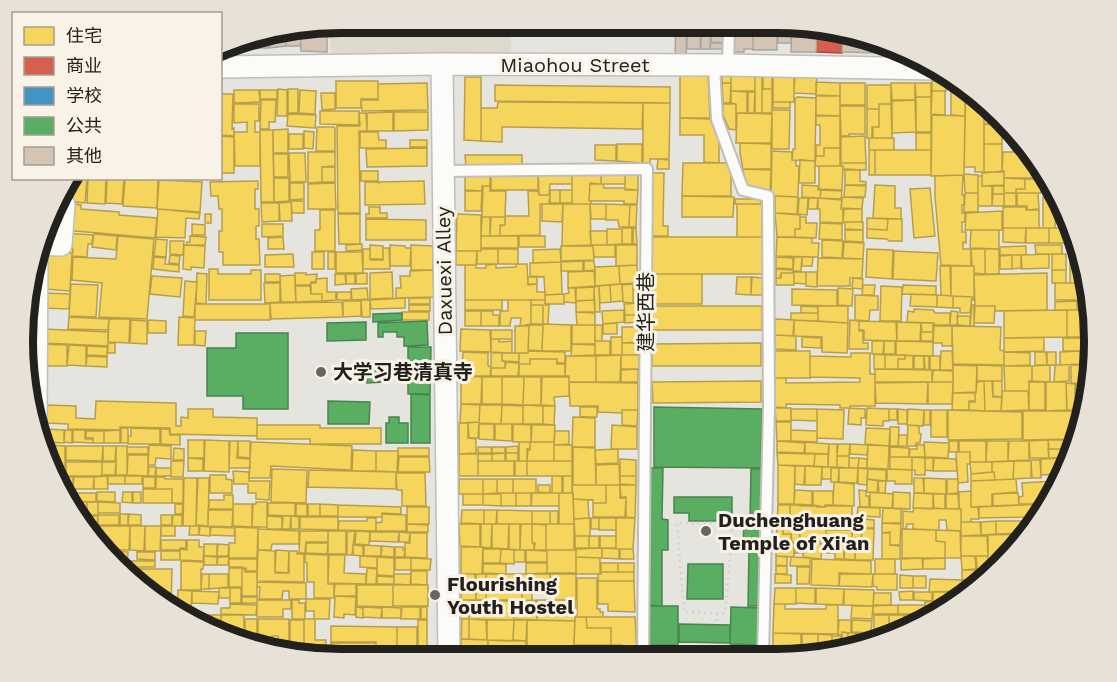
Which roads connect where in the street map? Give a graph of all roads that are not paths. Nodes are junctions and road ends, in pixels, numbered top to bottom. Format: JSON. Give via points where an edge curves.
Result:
{"nodes":[{"id":1,"x":727,"y":33,"type":"edge"},
{"id":2,"x":442,"y":64,"type":"junction"},
{"id":3,"x":721,"y":66,"type":"junction"},
{"id":4,"x":222,"y":67,"type":"edge"},
{"id":5,"x":918,"y":68,"type":"edge"},
{"id":6,"x":443,"y":171,"type":"junction"},
{"id":7,"x":64,"y":207,"type":"edge"},
{"id":8,"x":48,"y":244,"type":"edge"},
{"id":9,"x":37,"y":296,"type":"edge"},
{"id":10,"x":36,"y":383,"type":"edge"},
{"id":11,"x":449,"y":649,"type":"edge"},
{"id":12,"x":643,"y":649,"type":"edge"},
{"id":13,"x":763,"y":649,"type":"edge"}],
"edges":[{"from":1,"to":3,"type":"lane"},
{"from":2,"to":3,"type":"street","name":"Miaohou Street"},
{"from":2,"to":4,"type":"street","name":"Miaohou Street"},
{"from":2,"to":6,"type":"street","name":"Daxuexi Alley"},
{"from":3,"to":5,"type":"street","name":"Miaohou Street"},
{"from":3,"to":13,"type":"lane","via":[[717,119],[743,190],[768,196],[769,406]]},
{"from":6,"to":11,"type":"street","name":"Daxuexi Alley"},
{"from":6,"to":12,"type":"lane","name":"建华西巷","via":[[647,169]]},
{"from":7,"to":8,"type":"street","via":[[61,245]]},
{"from":9,"to":10,"type":"street"}]}
